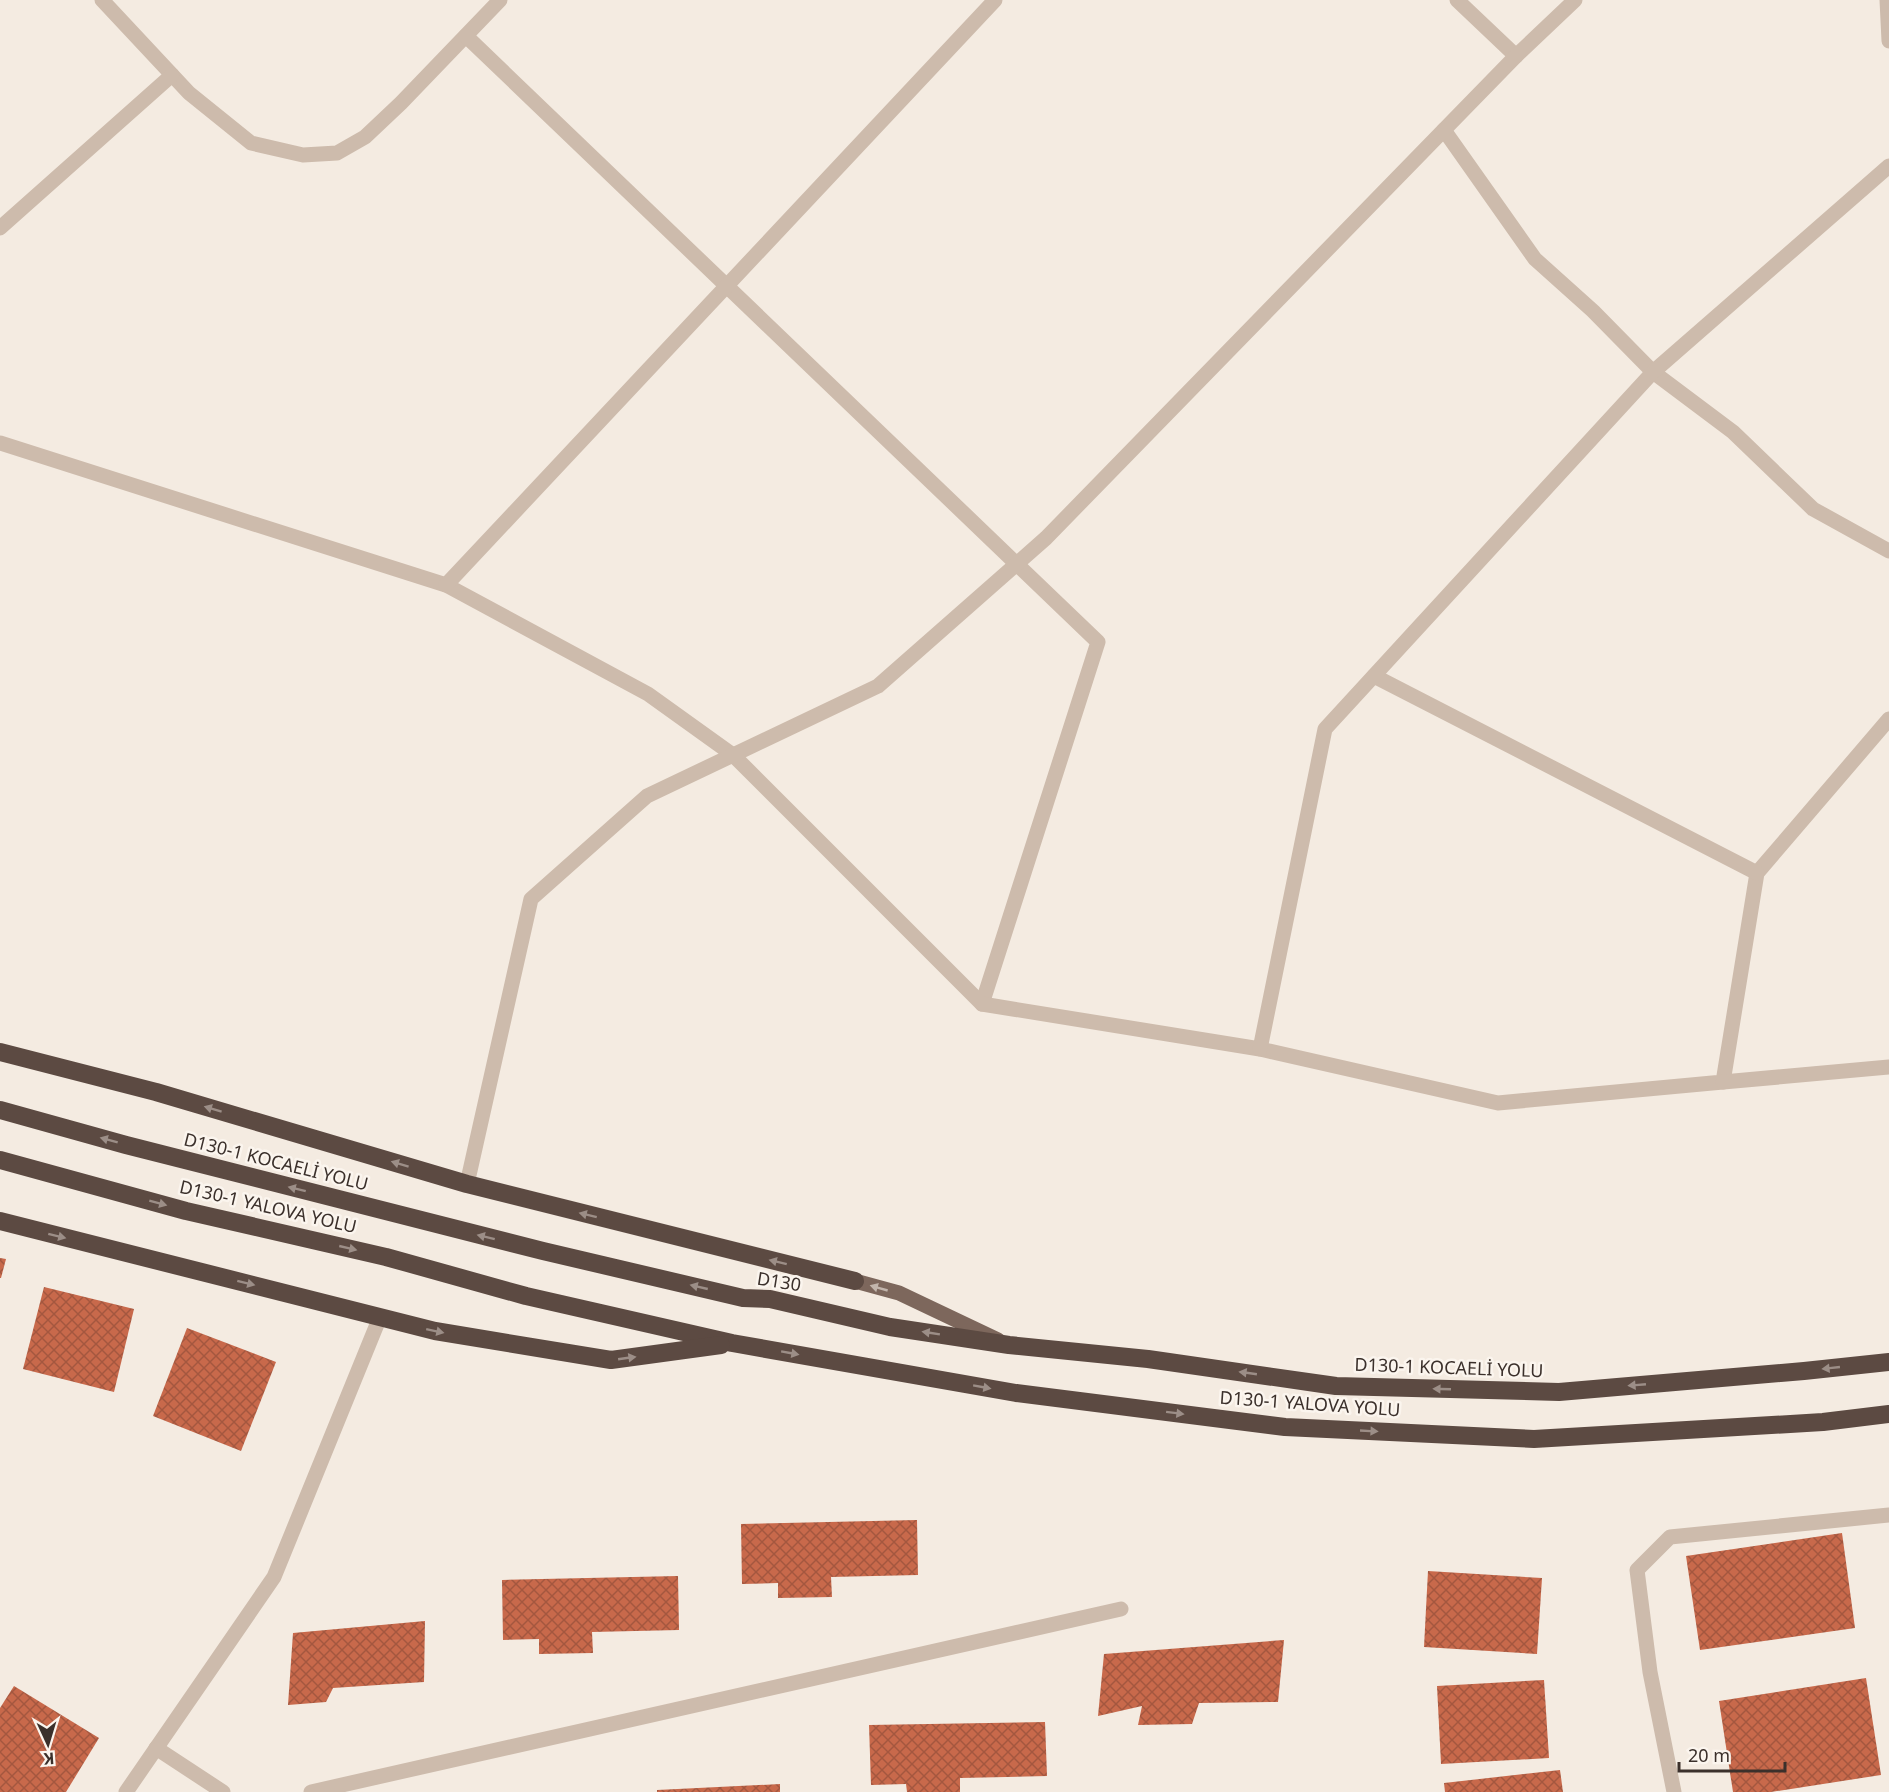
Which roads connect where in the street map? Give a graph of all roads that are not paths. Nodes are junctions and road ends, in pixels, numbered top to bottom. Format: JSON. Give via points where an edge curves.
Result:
{"nodes":[{"id":1,"x":102,"y":0,"type":"edge"},
{"id":2,"x":500,"y":0,"type":"edge"},
{"id":3,"x":995,"y":0,"type":"edge"},
{"id":4,"x":1457,"y":0,"type":"edge"},
{"id":5,"x":1575,"y":0,"type":"edge"},
{"id":6,"x":1887,"y":0,"type":"edge"},
{"id":7,"x":466,"y":36,"type":"junction"},
{"id":8,"x":1889,"y":41,"type":"edge"},
{"id":9,"x":1516,"y":56,"type":"junction"},
{"id":10,"x":172,"y":75,"type":"junction"},
{"id":11,"x":1444,"y":130,"type":"junction"},
{"id":12,"x":1889,"y":166,"type":"edge"},
{"id":13,"x":0,"y":228,"type":"edge"},
{"id":14,"x":728,"y":286,"type":"junction"},
{"id":15,"x":1653,"y":372,"type":"junction"},
{"id":16,"x":0,"y":443,"type":"edge"},
{"id":17,"x":1889,"y":551,"type":"edge"},
{"id":18,"x":1018,"y":563,"type":"junction"},
{"id":19,"x":446,"y":585,"type":"junction"},
{"id":20,"x":1374,"y":676,"type":"junction"},
{"id":21,"x":1889,"y":719,"type":"edge"},
{"id":22,"x":733,"y":755,"type":"junction"},
{"id":23,"x":1757,"y":873,"type":"junction"},
{"id":24,"x":982,"y":1004,"type":"junction"},
{"id":25,"x":1260,"y":1049,"type":"junction"},
{"id":26,"x":0,"y":1052,"type":"edge"},
{"id":27,"x":1889,"y":1067,"type":"edge"},
{"id":28,"x":1723,"y":1082,"type":"junction"},
{"id":29,"x":0,"y":1110,"type":"edge"},
{"id":30,"x":0,"y":1160,"type":"edge"},
{"id":31,"x":467,"y":1184,"type":"junction"},
{"id":32,"x":0,"y":1221,"type":"edge"},
{"id":33,"x":543,"y":1251,"type":"joint"},
{"id":34,"x":855,"y":1281,"type":"joint"},
{"id":35,"x":380,"y":1317,"type":"junction"},
{"id":36,"x":732,"y":1343,"type":"junction"},
{"id":37,"x":1009,"y":1345,"type":"junction"},
{"id":38,"x":1889,"y":1362,"type":"edge"},
{"id":39,"x":1889,"y":1414,"type":"edge"},
{"id":40,"x":1889,"y":1515,"type":"edge"},
{"id":41,"x":1121,"y":1610,"type":"dead end"},
{"id":42,"x":156,"y":1748,"type":"junction"},
{"id":43,"x":126,"y":1792,"type":"edge"},
{"id":44,"x":224,"y":1792,"type":"edge"},
{"id":45,"x":311,"y":1792,"type":"edge"},
{"id":46,"x":1674,"y":1792,"type":"edge"}],
"edges":[{"from":1,"to":10,"type":"street"},
{"from":2,"to":7,"type":"street"},
{"from":3,"to":14,"type":"street"},
{"from":4,"to":9,"type":"street"},
{"from":5,"to":9,"type":"street"},
{"from":6,"to":8,"type":"street"},
{"from":7,"to":10,"type":"street","via":[[365,137],[337,153],[303,155],[251,142]]},
{"from":7,"to":14,"type":"street"},
{"from":9,"to":11,"type":"street"},
{"from":10,"to":13,"type":"street"},
{"from":11,"to":15,"type":"street","via":[[1535,259]]},
{"from":11,"to":18,"type":"street"},
{"from":12,"to":15,"type":"street"},
{"from":14,"to":18,"type":"street"},
{"from":14,"to":19,"type":"street"},
{"from":15,"to":17,"type":"street","via":[[1733,432],[1814,509]]},
{"from":15,"to":20,"type":"street"},
{"from":16,"to":19,"type":"street"},
{"from":18,"to":22,"type":"street","via":[[878,686]]},
{"from":18,"to":24,"type":"street","via":[[1098,642]]},
{"from":19,"to":22,"type":"street","via":[[648,694]]},
{"from":20,"to":23,"type":"street"},
{"from":20,"to":25,"type":"street","via":[[1325,729]]},
{"from":21,"to":23,"type":"street"},
{"from":22,"to":24,"type":"street"},
{"from":22,"to":31,"type":"street","via":[[647,796],[531,899]]},
{"from":23,"to":28,"type":"street"},
{"from":24,"to":25,"type":"street"},
{"from":25,"to":28,"type":"street","via":[[1498,1103]]},
{"from":31,"to":26,"type":"highway","one_way":true,"via":[[156,1092]]},
{"from":27,"to":28,"type":"street"},
{"from":33,"to":29,"type":"highway","name":"D130-1 KOCAELİ YOLU","one_way":true},
{"from":30,"to":36,"type":"highway","name":"D130-1 YALOVA YOLU","one_way":true,"via":[[526,1296]]},
{"from":34,"to":31,"type":"highway","one_way":true},
{"from":32,"to":35,"type":"highway","one_way":true},
{"from":37,"to":33,"type":"highway","name":"D130","one_way":true,"via":[[890,1327],[770,1299],[743,1298]]},
{"from":37,"to":34,"type":"main road","one_way":true,"via":[[899,1293]]},
{"from":35,"to":36,"type":"highway","one_way":true,"via":[[435,1331],[611,1360]]},
{"from":35,"to":42,"type":"street","via":[[274,1577]]},
{"from":36,"to":39,"type":"highway","name":"D130-1 YALOVA YOLU","one_way":true,"via":[[1016,1393],[1285,1427],[1534,1438],[1823,1422]]},
{"from":38,"to":37,"type":"highway","name":"D130-1 KOCAELİ YOLU","one_way":true,"via":[[1559,1392],[1336,1386],[1148,1359]]},
{"from":40,"to":46,"type":"street","via":[[1670,1537],[1637,1570],[1650,1672]]},
{"from":41,"to":45,"type":"street"},
{"from":42,"to":43,"type":"street"},
{"from":42,"to":44,"type":"street"}]}
